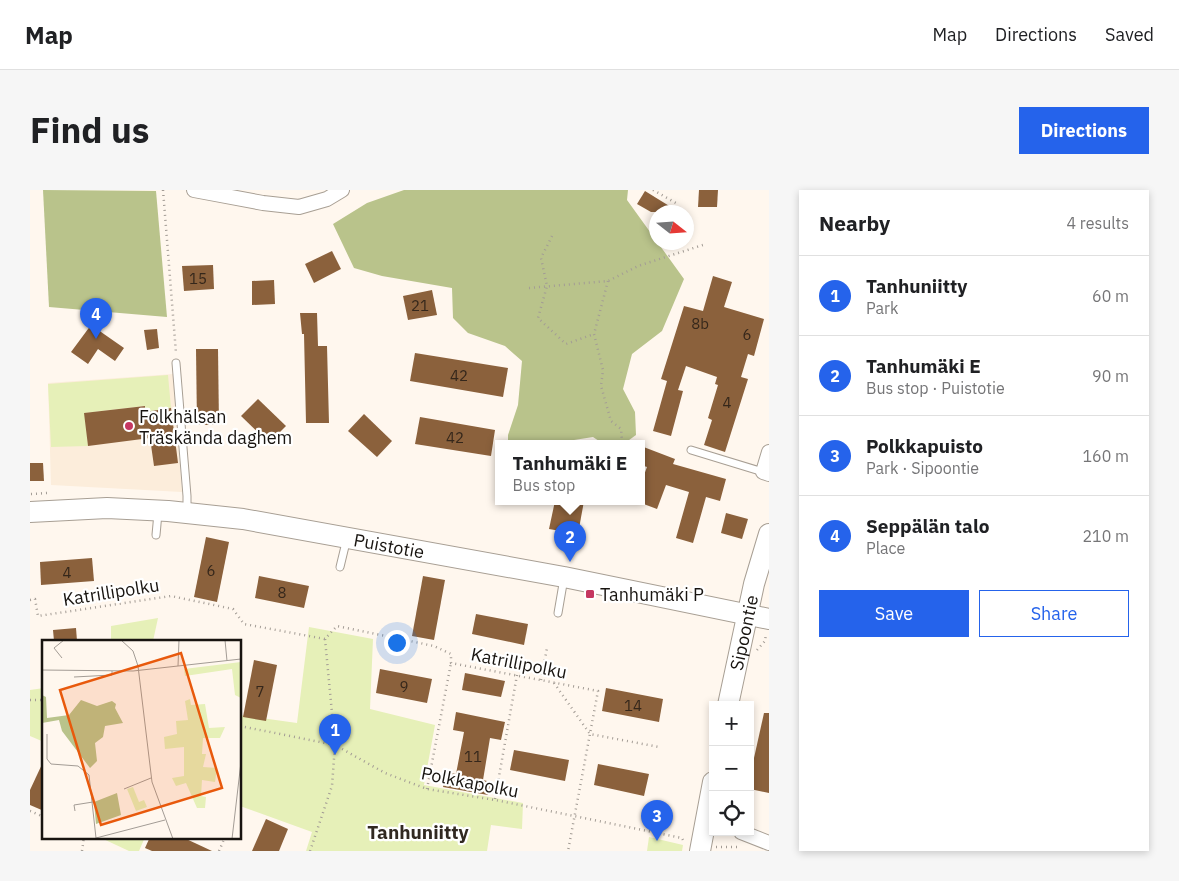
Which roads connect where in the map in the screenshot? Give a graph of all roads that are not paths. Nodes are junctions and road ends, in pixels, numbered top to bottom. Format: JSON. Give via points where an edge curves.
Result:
{"nodes":[{"id":1,"x":194,"y":190,"type":"edge"},
{"id":2,"x":342,"y":190,"type":"edge"},
{"id":3,"x":176,"y":363,"type":"road end"},
{"id":4,"x":691,"y":450,"type":"dead end"},
{"id":5,"x":769,"y":452,"type":"edge"},
{"id":6,"x":766,"y":473,"type":"edge"},
{"id":7,"x":158,"y":510,"type":"junction"},
{"id":8,"x":30,"y":512,"type":"edge"},
{"id":9,"x":186,"y":514,"type":"junction"},
{"id":10,"x":769,"y":534,"type":"edge"},
{"id":11,"x":156,"y":535,"type":"dead end"},
{"id":12,"x":347,"y":538,"type":"junction"},
{"id":13,"x":340,"y":567,"type":"dead end"},
{"id":14,"x":564,"y":577,"type":"junction"},
{"id":15,"x":558,"y":613,"type":"dead end"},
{"id":16,"x":746,"y":614,"type":"junction"},
{"id":17,"x":769,"y":619,"type":"edge"},
{"id":18,"x":729,"y":701,"type":"edge"},
{"id":19,"x":709,"y":821,"type":"edge"},
{"id":20,"x":752,"y":836,"type":"edge"},
{"id":21,"x":769,"y":843,"type":"edge"},
{"id":22,"x":700,"y":848,"type":"edge"}],
"edges":[{"from":1,"to":2,"type":"street","via":[[299,207],[327,199]]},
{"from":3,"to":9,"type":"lane"},
{"from":4,"to":6,"type":"lane"},
{"from":5,"to":6,"type":"street"},
{"from":7,"to":8,"type":"street","name":"Puistotie","via":[[107,508]]},
{"from":7,"to":9,"type":"street","name":"Puistotie"},
{"from":7,"to":11,"type":"lane"},
{"from":9,"to":12,"type":"street","name":"Puistotie"},
{"from":10,"to":16,"type":"street","name":"Sipoontie"},
{"from":12,"to":13,"type":"lane"},
{"from":12,"to":14,"type":"street","name":"Puistotie"},
{"from":14,"to":15,"type":"lane"},
{"from":14,"to":16,"type":"street","name":"Puistotie"},
{"from":16,"to":17,"type":"street","name":"Puistotie"},
{"from":16,"to":18,"type":"street","name":"Sipoontie"},
{"from":19,"to":22,"type":"street"},
{"from":20,"to":21,"type":"street"}]}
